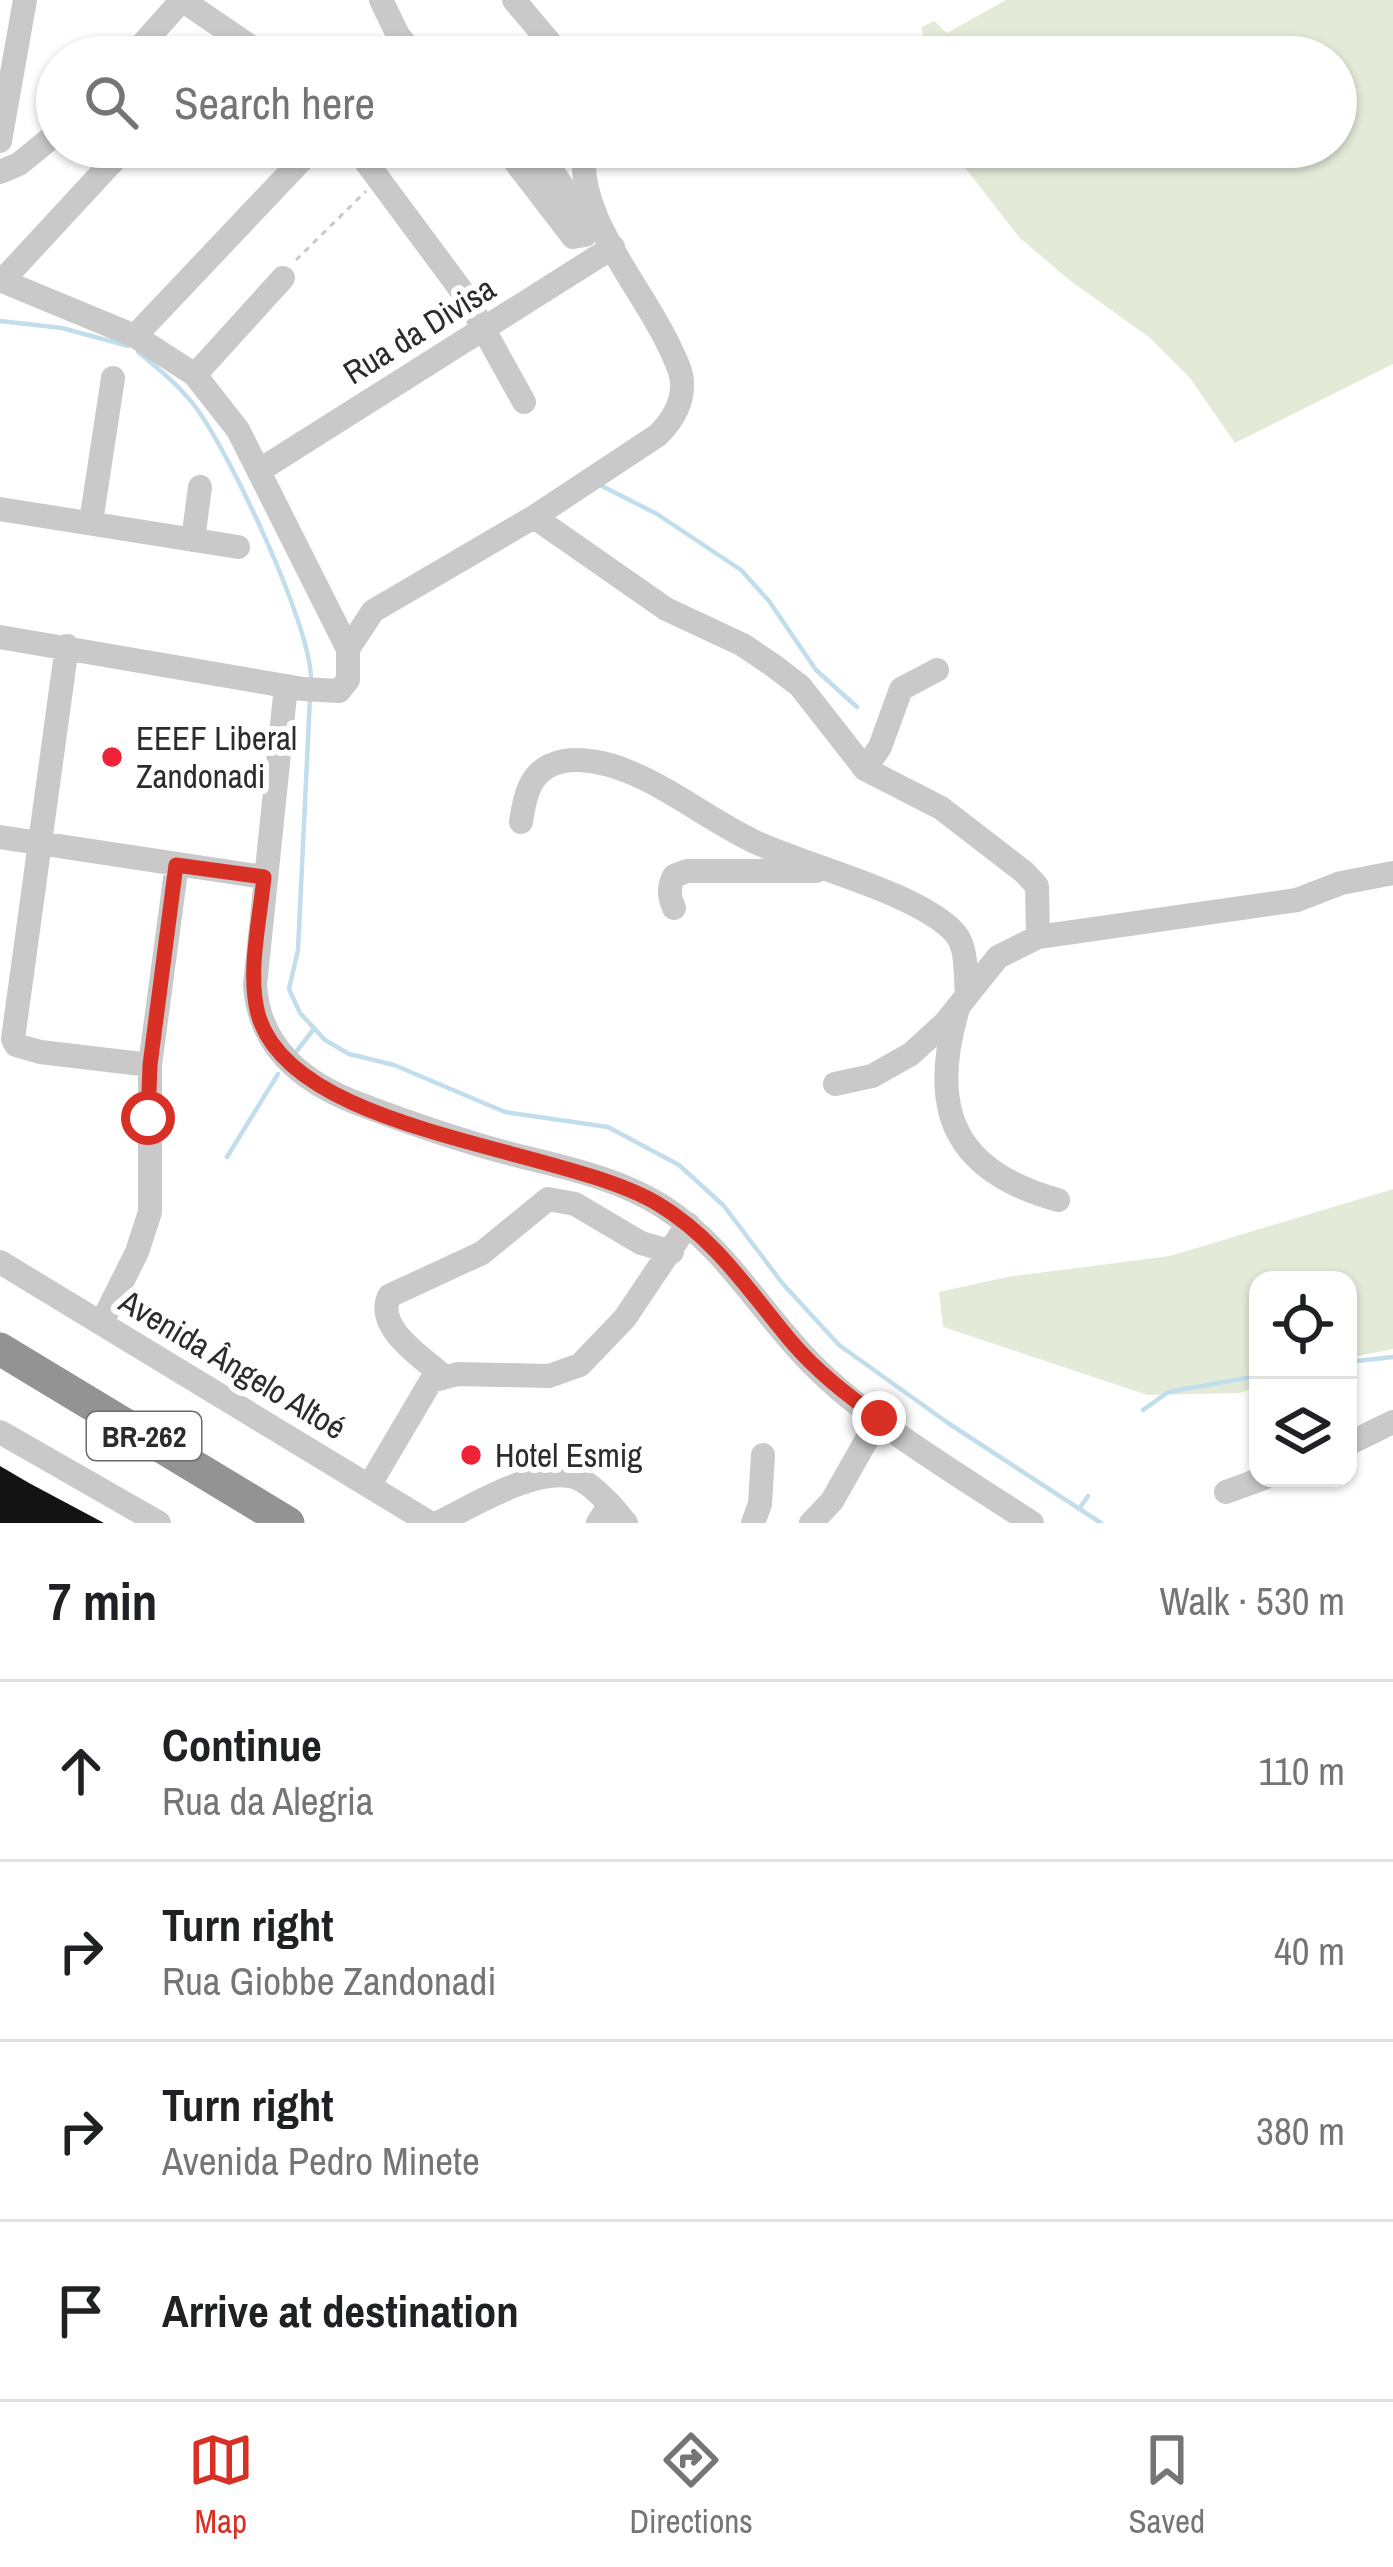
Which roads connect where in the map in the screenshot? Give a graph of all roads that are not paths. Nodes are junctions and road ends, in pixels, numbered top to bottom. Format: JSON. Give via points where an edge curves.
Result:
{"nodes":[{"id":1,"x":25,"y":0,"type":"edge"},
{"id":2,"x":381,"y":0,"type":"edge"},
{"id":3,"x":514,"y":0,"type":"edge"},
{"id":4,"x":173,"y":4,"type":"edge"},
{"id":5,"x":148,"y":36,"type":"edge"},
{"id":6,"x":229,"y":36,"type":"edge"},
{"id":7,"x":399,"y":36,"type":"edge"},
{"id":8,"x":544,"y":36,"type":"edge"},
{"id":9,"x":0,"y":141,"type":"edge"},
{"id":10,"x":36,"y":151,"type":"edge"},
{"id":11,"x":106,"y":168,"type":"edge"},
{"id":12,"x":294,"y":168,"type":"edge"},
{"id":13,"x":371,"y":168,"type":"edge"},
{"id":14,"x":519,"y":168,"type":"edge"},
{"id":15,"x":552,"y":168,"type":"edge"},
{"id":16,"x":585,"y":168,"type":"edge"},
{"id":17,"x":0,"y":172,"type":"edge"},
{"id":18,"x":592,"y":219,"type":"junction"},
{"id":19,"x":613,"y":248,"type":"junction"},
{"id":20,"x":286,"y":272,"type":"road end"},
{"id":21,"x":1,"y":281,"type":"edge"},
{"id":22,"x":484,"y":329,"type":"junction"},
{"id":23,"x":135,"y":336,"type":"junction"},
{"id":24,"x":195,"y":375,"type":"junction"},
{"id":25,"x":113,"y":378,"type":"dead end"},
{"id":26,"x":524,"y":402,"type":"dead end"},
{"id":27,"x":260,"y":470,"type":"junction"},
{"id":28,"x":200,"y":487,"type":"dead end"},
{"id":29,"x":0,"y":509,"type":"edge"},
{"id":30,"x":533,"y":517,"type":"junction"},
{"id":31,"x":91,"y":522,"type":"junction"},
{"id":32,"x":193,"y":540,"type":"junction"},
{"id":33,"x":238,"y":547,"type":"dead end"},
{"id":34,"x":0,"y":637,"type":"edge"},
{"id":35,"x":67,"y":646,"type":"junction"},
{"id":36,"x":348,"y":649,"type":"junction"},
{"id":37,"x":937,"y":670,"type":"dead end"},
{"id":38,"x":294,"y":688,"type":"junction"},
{"id":39,"x":865,"y":769,"type":"junction"},
{"id":40,"x":521,"y":822,"type":"dead end"},
{"id":41,"x":0,"y":838,"type":"edge"},
{"id":42,"x":40,"y":844,"type":"junction"},
{"id":43,"x":176,"y":865,"type":"junction"},
{"id":44,"x":836,"y":872,"type":"junction"},
{"id":45,"x":1393,"y":873,"type":"edge"},
{"id":46,"x":264,"y":877,"type":"junction"},
{"id":47,"x":674,"y":908,"type":"dead end"},
{"id":48,"x":1038,"y":937,"type":"junction"},
{"id":49,"x":963,"y":1000,"type":"junction"},
{"id":50,"x":150,"y":1065,"type":"junction"},
{"id":51,"x":836,"y":1084,"type":"dead end"},
{"id":52,"x":1058,"y":1201,"type":"dead end"},
{"id":53,"x":688,"y":1224,"type":"junction"},
{"id":54,"x":672,"y":1252,"type":"junction"},
{"id":55,"x":0,"y":1262,"type":"edge"},
{"id":56,"x":102,"y":1322,"type":"junction"},
{"id":57,"x":0,"y":1349,"type":"edge"},
{"id":58,"x":442,"y":1375,"type":"junction"},
{"id":59,"x":879,"y":1418,"type":"junction"},
{"id":60,"x":1393,"y":1422,"type":"edge"},
{"id":61,"x":0,"y":1432,"type":"edge"},
{"id":62,"x":1357,"y":1440,"type":"edge"},
{"id":63,"x":764,"y":1455,"type":"dead end"},
{"id":64,"x":1249,"y":1484,"type":"edge"},
{"id":65,"x":369,"y":1486,"type":"junction"},
{"id":66,"x":1226,"y":1492,"type":"dead end"},
{"id":67,"x":611,"y":1517,"type":"edge"},
{"id":68,"x":159,"y":1523,"type":"edge"},
{"id":69,"x":288,"y":1523,"type":"edge"},
{"id":70,"x":434,"y":1523,"type":"edge"},
{"id":71,"x":753,"y":1523,"type":"edge"},
{"id":72,"x":811,"y":1523,"type":"edge"},
{"id":73,"x":1032,"y":1523,"type":"edge"}],
"edges":[{"from":1,"to":9,"type":"street"},
{"from":2,"to":7,"type":"street"},
{"from":3,"to":8,"type":"street"},
{"from":4,"to":5,"type":"street"},
{"from":4,"to":6,"type":"street"},
{"from":10,"to":17,"type":"street"},
{"from":11,"to":21,"type":"street"},
{"from":12,"to":23,"type":"street"},
{"from":13,"to":22,"type":"street"},
{"from":14,"to":18,"type":"street","via":[[573,237],[585,235]]},
{"from":15,"to":18,"type":"street"},
{"from":16,"to":18,"type":"street"},
{"from":18,"to":19,"type":"street"},
{"from":19,"to":22,"type":"street","name":"Rua da Divisa"},
{"from":19,"to":30,"type":"street","via":[[662,327],[683,384],[679,403],[658,435]]},
{"from":20,"to":24,"type":"street"},
{"from":21,"to":23,"type":"street"},
{"from":22,"to":26,"type":"street"},
{"from":22,"to":27,"type":"street","name":"Rua da Divisa"},
{"from":23,"to":24,"type":"street"},
{"from":24,"to":27,"type":"street"},
{"from":25,"to":31,"type":"street"},
{"from":27,"to":36,"type":"street"},
{"from":28,"to":32,"type":"street"},
{"from":29,"to":31,"type":"street"},
{"from":30,"to":36,"type":"street","via":[[373,610]]},
{"from":30,"to":39,"type":"street","via":[[666,609],[790,678]]},
{"from":31,"to":32,"type":"street"},
{"from":32,"to":33,"type":"street"},
{"from":34,"to":35,"type":"street"},
{"from":35,"to":38,"type":"street"},
{"from":35,"to":42,"type":"street"},
{"from":36,"to":38,"type":"street","via":[[343,688]]},
{"from":37,"to":39,"type":"street","via":[[901,689]]},
{"from":38,"to":46,"type":"street"},
{"from":39,"to":48,"type":"street","via":[[941,808],[1024,872],[1037,886]]},
{"from":40,"to":44,"type":"street","via":[[527,789],[542,769],[584,760],[627,771],[757,842]]},
{"from":41,"to":42,"type":"street"},
{"from":42,"to":43,"type":"street"},
{"from":42,"to":50,"type":"street","via":[[14,1040],[24,1049]]},
{"from":43,"to":46,"type":"street"},
{"from":43,"to":50,"type":"street"},
{"from":44,"to":47,"type":"street","via":[[687,871],[671,882]]},
{"from":44,"to":49,"type":"street","via":[[955,933],[964,955]]},
{"from":45,"to":48,"type":"street","via":[[1287,902]]},
{"from":46,"to":53,"type":"street","via":[[257,1009],[266,1034],[297,1070],[404,1121],[630,1188]]},
{"from":48,"to":49,"type":"street","via":[[998,957]]},
{"from":49,"to":51,"type":"street","via":[[932,1038],[892,1066]]},
{"from":49,"to":52,"type":"street","via":[[946,1060],[952,1118],[996,1178]]},
{"from":50,"to":56,"type":"street","via":[[150,1212]]},
{"from":53,"to":54,"type":"street"},
{"from":53,"to":59,"type":"street","via":[[813,1365]]},
{"from":54,"to":58,"type":"street","via":[[580,1365],[549,1376]]},
{"from":54,"to":58,"type":"street","via":[[641,1244],[575,1204],[540,1204],[482,1253],[389,1296],[385,1314],[394,1330]]},
{"from":55,"to":56,"type":"street","name":"Avenida Ângelo Altoé"},
{"from":56,"to":65,"type":"street","name":"Avenida Ângelo Altoé"},
{"from":57,"to":69,"type":"highway","number":"BR-262"},
{"from":58,"to":65,"type":"street","via":[[420,1394]]},
{"from":59,"to":72,"type":"street"},
{"from":59,"to":73,"type":"street"},
{"from":60,"to":62,"type":"street"},
{"from":61,"to":68,"type":"street"},
{"from":63,"to":71,"type":"street"},
{"from":64,"to":66,"type":"street"},
{"from":65,"to":70,"type":"street","name":"Avenida Ângelo Altoé"},
{"from":67,"to":70,"type":"street","via":[[580,1480],[559,1474]]}]}
